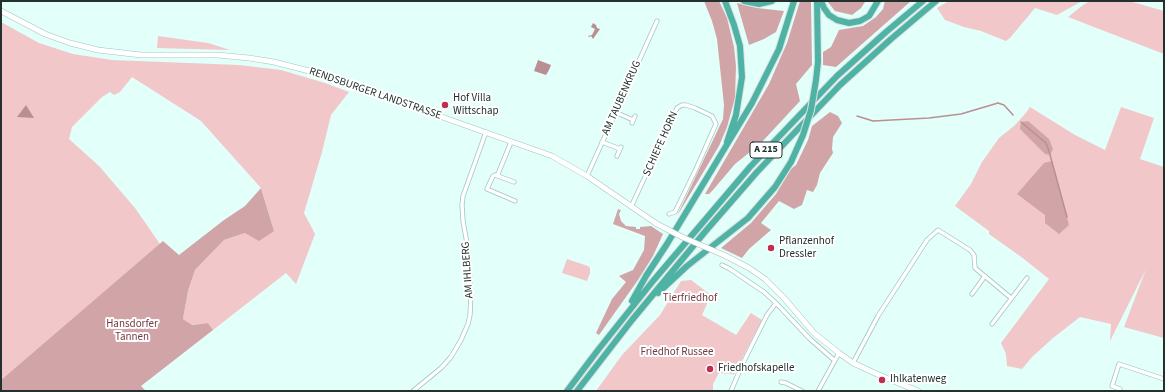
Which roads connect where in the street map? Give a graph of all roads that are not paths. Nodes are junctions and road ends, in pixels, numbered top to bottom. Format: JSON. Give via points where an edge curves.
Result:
{"nodes":[{"id":1,"x":725,"y":1,"type":"edge"},
{"id":2,"x":744,"y":1,"type":"edge"},
{"id":3,"x":772,"y":1,"type":"edge"},
{"id":4,"x":794,"y":1,"type":"edge"},
{"id":5,"x":817,"y":1,"type":"edge"},
{"id":6,"x":822,"y":1,"type":"edge"},
{"id":7,"x":878,"y":1,"type":"edge"},
{"id":8,"x":923,"y":1,"type":"edge"},
{"id":9,"x":936,"y":1,"type":"edge"},
{"id":10,"x":1,"y":11,"type":"edge"},
{"id":11,"x":657,"y":21,"type":"dead end"},
{"id":12,"x":615,"y":112,"type":"junction"},
{"id":13,"x":633,"y":120,"type":"dead end"},
{"id":14,"x":487,"y":133,"type":"junction"},
{"id":15,"x":512,"y":142,"type":"junction"},
{"id":16,"x":602,"y":142,"type":"junction"},
{"id":17,"x":722,"y":155,"type":"junction"},
{"id":18,"x":617,"y":156,"type":"dead end"},
{"id":19,"x":495,"y":175,"type":"junction"},
{"id":20,"x":587,"y":176,"type":"junction"},
{"id":21,"x":514,"y":182,"type":"dead end"},
{"id":22,"x":515,"y":202,"type":"dead end"},
{"id":23,"x":632,"y":207,"type":"junction"},
{"id":24,"x":669,"y":214,"type":"dead end"},
{"id":25,"x":722,"y":265,"type":"dead end"},
{"id":26,"x":985,"y":276,"type":"junction"},
{"id":27,"x":1027,"y":278,"type":"dead end"},
{"id":28,"x":972,"y":294,"type":"dead end"},
{"id":29,"x":1011,"y":298,"type":"junction"},
{"id":30,"x":776,"y":303,"type":"junction"},
{"id":31,"x":625,"y":315,"type":"junction"},
{"id":32,"x":632,"y":320,"type":"junction"},
{"id":33,"x":992,"y":324,"type":"dead end"},
{"id":34,"x":839,"y":353,"type":"junction"},
{"id":35,"x":834,"y":360,"type":"junction"},
{"id":36,"x":1113,"y":362,"type":"dead end"},
{"id":37,"x":853,"y":363,"type":"junction"},
{"id":38,"x":1118,"y":364,"type":"junction"},
{"id":39,"x":1164,"y":379,"type":"edge"},
{"id":40,"x":780,"y":382,"type":"dead end"},
{"id":41,"x":1120,"y":389,"type":"dead end"},
{"id":42,"x":413,"y":391,"type":"edge"},
{"id":43,"x":567,"y":391,"type":"edge"},
{"id":44,"x":578,"y":391,"type":"edge"},
{"id":45,"x":731,"y":391,"type":"edge"},
{"id":46,"x":802,"y":391,"type":"edge"},
{"id":47,"x":818,"y":391,"type":"edge"},
{"id":48,"x":918,"y":391,"type":"edge"}],
"edges":[{"from":1,"to":17,"type":"highway","via":[[738,40],[742,77],[736,115]]},
{"from":2,"to":3,"type":"highway","via":[[760,4]]},
{"from":4,"to":17,"type":"highway","via":[[770,69]]},
{"from":5,"to":32,"type":"highway","bridge":true,"via":[[816,80],[811,110],[791,162],[775,187],[748,218],[683,270]]},
{"from":6,"to":7,"type":"highway","via":[[829,15],[848,23],[869,16]]},
{"from":8,"to":31,"type":"highway","number":"A 215","via":[[856,59],[807,107],[727,193]]},
{"from":9,"to":32,"type":"highway","number":"A 215","via":[[863,64],[795,131],[704,233]]},
{"from":10,"to":14,"type":"street","name":"RENDSBURGER LANDSTRASSE","via":[[44,34],[98,50],[226,56],[298,68]]},
{"from":11,"to":12,"type":"street","name":"AM TAUBENKRUG"},
{"from":12,"to":13,"type":"street"},
{"from":12,"to":16,"type":"street","name":"AM TAUBENKRUG"},
{"from":14,"to":15,"type":"street","name":"RENDSBURGER LANDSTRASSE"},
{"from":14,"to":42,"type":"street","name":"AM IHLBERG","via":[[463,196],[462,205],[471,294],[468,324],[451,357]]},
{"from":15,"to":19,"type":"street","via":[[498,174]]},
{"from":15,"to":20,"type":"street","name":"RENDSBURGER LANDSTRASSE","via":[[552,156]]},
{"from":16,"to":18,"type":"street","via":[[620,148]]},
{"from":16,"to":20,"type":"street","name":"AM TAUBENKRUG"},
{"from":17,"to":31,"type":"highway","via":[[646,276]]},
{"from":19,"to":21,"type":"street"},
{"from":19,"to":22,"type":"street","via":[[487,189]]},
{"from":20,"to":23,"type":"street","name":"RENDSBURGER LANDSTRASSE"},
{"from":23,"to":24,"type":"street","name":"SCHIEFE HORN","via":[[677,108],[686,105],[712,116],[716,124],[675,212]]},
{"from":23,"to":34,"type":"street","name":"RENDSBURGER LANDSTRASSE","bridge":true,"via":[[657,224],[726,256],[765,279],[814,332]]},
{"from":25,"to":30,"type":"street","via":[[764,292]]},
{"from":26,"to":28,"type":"street"},
{"from":26,"to":29,"type":"street"},
{"from":26,"to":37,"type":"street","via":[[975,268],[974,255],[970,250],[938,230],[927,240],[878,316]]},
{"from":27,"to":29,"type":"street"},
{"from":29,"to":33,"type":"street"},
{"from":30,"to":35,"type":"street"},
{"from":30,"to":45,"type":"street","via":[[767,315]]},
{"from":31,"to":43,"type":"highway","number":"A 215"},
{"from":32,"to":44,"type":"highway","number":"A 215"},
{"from":34,"to":35,"type":"street"},
{"from":34,"to":37,"type":"street","name":"RENDSBURGER LANDSTRASSE"},
{"from":35,"to":47,"type":"street"},
{"from":36,"to":38,"type":"street"},
{"from":37,"to":48,"type":"street","name":"RENDSBURGER LANDSTRASSE"},
{"from":38,"to":39,"type":"street"},
{"from":38,"to":41,"type":"street","via":[[1112,386]]},
{"from":40,"to":46,"type":"street"}]}
